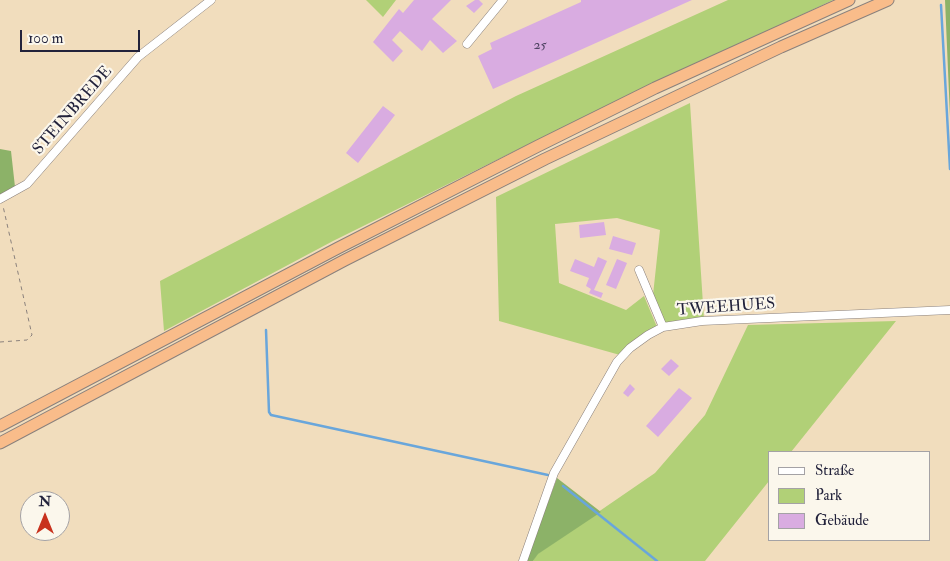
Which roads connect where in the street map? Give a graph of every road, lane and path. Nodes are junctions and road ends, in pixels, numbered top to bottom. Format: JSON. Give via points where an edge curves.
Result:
{"nodes":[{"id":1,"x":211,"y":0,"type":"edge"},
{"id":2,"x":503,"y":0,"type":"edge"},
{"id":3,"x":849,"y":0,"type":"edge"},
{"id":4,"x":888,"y":0,"type":"edge"},
{"id":5,"x":468,"y":44,"type":"dead end"},
{"id":6,"x":0,"y":199,"type":"edge"},
{"id":7,"x":639,"y":270,"type":"dead end"},
{"id":8,"x":950,"y":310,"type":"edge"},
{"id":9,"x":664,"y":327,"type":"junction"},
{"id":10,"x":0,"y":342,"type":"edge"},
{"id":11,"x":0,"y":426,"type":"edge"},
{"id":12,"x":0,"y":443,"type":"edge"},
{"id":13,"x":523,"y":561,"type":"edge"}],
"edges":[{"from":1,"to":6,"type":"street","name":"STEINBREDE","via":[[138,57],[27,184]]},
{"from":2,"to":5,"type":"street"},
{"from":3,"to":11,"type":"highway","via":[[672,80],[538,146]]},
{"from":4,"to":12,"type":"highway","via":[[545,159],[345,260]]},
{"from":6,"to":10,"type":"path","via":[[32,334],[27,340]]},
{"from":7,"to":9,"type":"street"},
{"from":8,"to":9,"type":"street","name":"TWEEHUES","via":[[702,322]]},
{"from":9,"to":13,"type":"street","name":"TWEEHUES","via":[[640,340],[617,362],[554,473]]}]}
